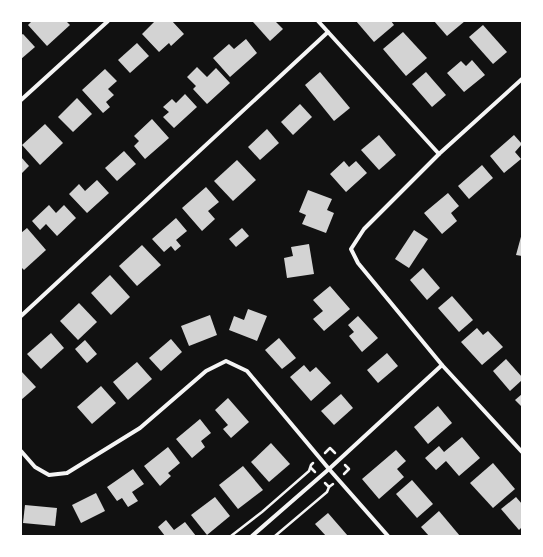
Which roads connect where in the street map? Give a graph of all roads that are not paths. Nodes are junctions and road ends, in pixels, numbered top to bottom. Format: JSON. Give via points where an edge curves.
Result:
{"nodes":[{"id":1,"x":108,"y":21,"type":"edge"},
{"id":2,"x":318,"y":21,"type":"edge"},
{"id":3,"x":328,"y":32,"type":"junction"},
{"id":4,"x":522,"y":78,"type":"edge"},
{"id":5,"x":21,"y":100,"type":"edge"},
{"id":6,"x":439,"y":154,"type":"junction"},
{"id":7,"x":21,"y":316,"type":"edge"},
{"id":8,"x":442,"y":365,"type":"junction"},
{"id":9,"x":21,"y":451,"type":"edge"},
{"id":10,"x":522,"y":452,"type":"edge"},
{"id":11,"x":329,"y":469,"type":"junction"},
{"id":12,"x":252,"y":536,"type":"edge"},
{"id":13,"x":388,"y":536,"type":"edge"}],
"edges":[{"from":1,"to":5,"type":"street"},
{"from":2,"to":3,"type":"street"},
{"from":3,"to":6,"type":"street"},
{"from":3,"to":7,"type":"street"},
{"from":4,"to":6,"type":"street"},
{"from":6,"to":8,"type":"street","via":[[364,229],[351,249],[358,263]]},
{"from":8,"to":10,"type":"street"},
{"from":8,"to":11,"type":"street"},
{"from":9,"to":11,"type":"street","via":[[35,467],[49,474],[67,473],[140,428],[206,371],[226,361],[247,371]]},
{"from":11,"to":12,"type":"street"},
{"from":11,"to":13,"type":"street"}]}
